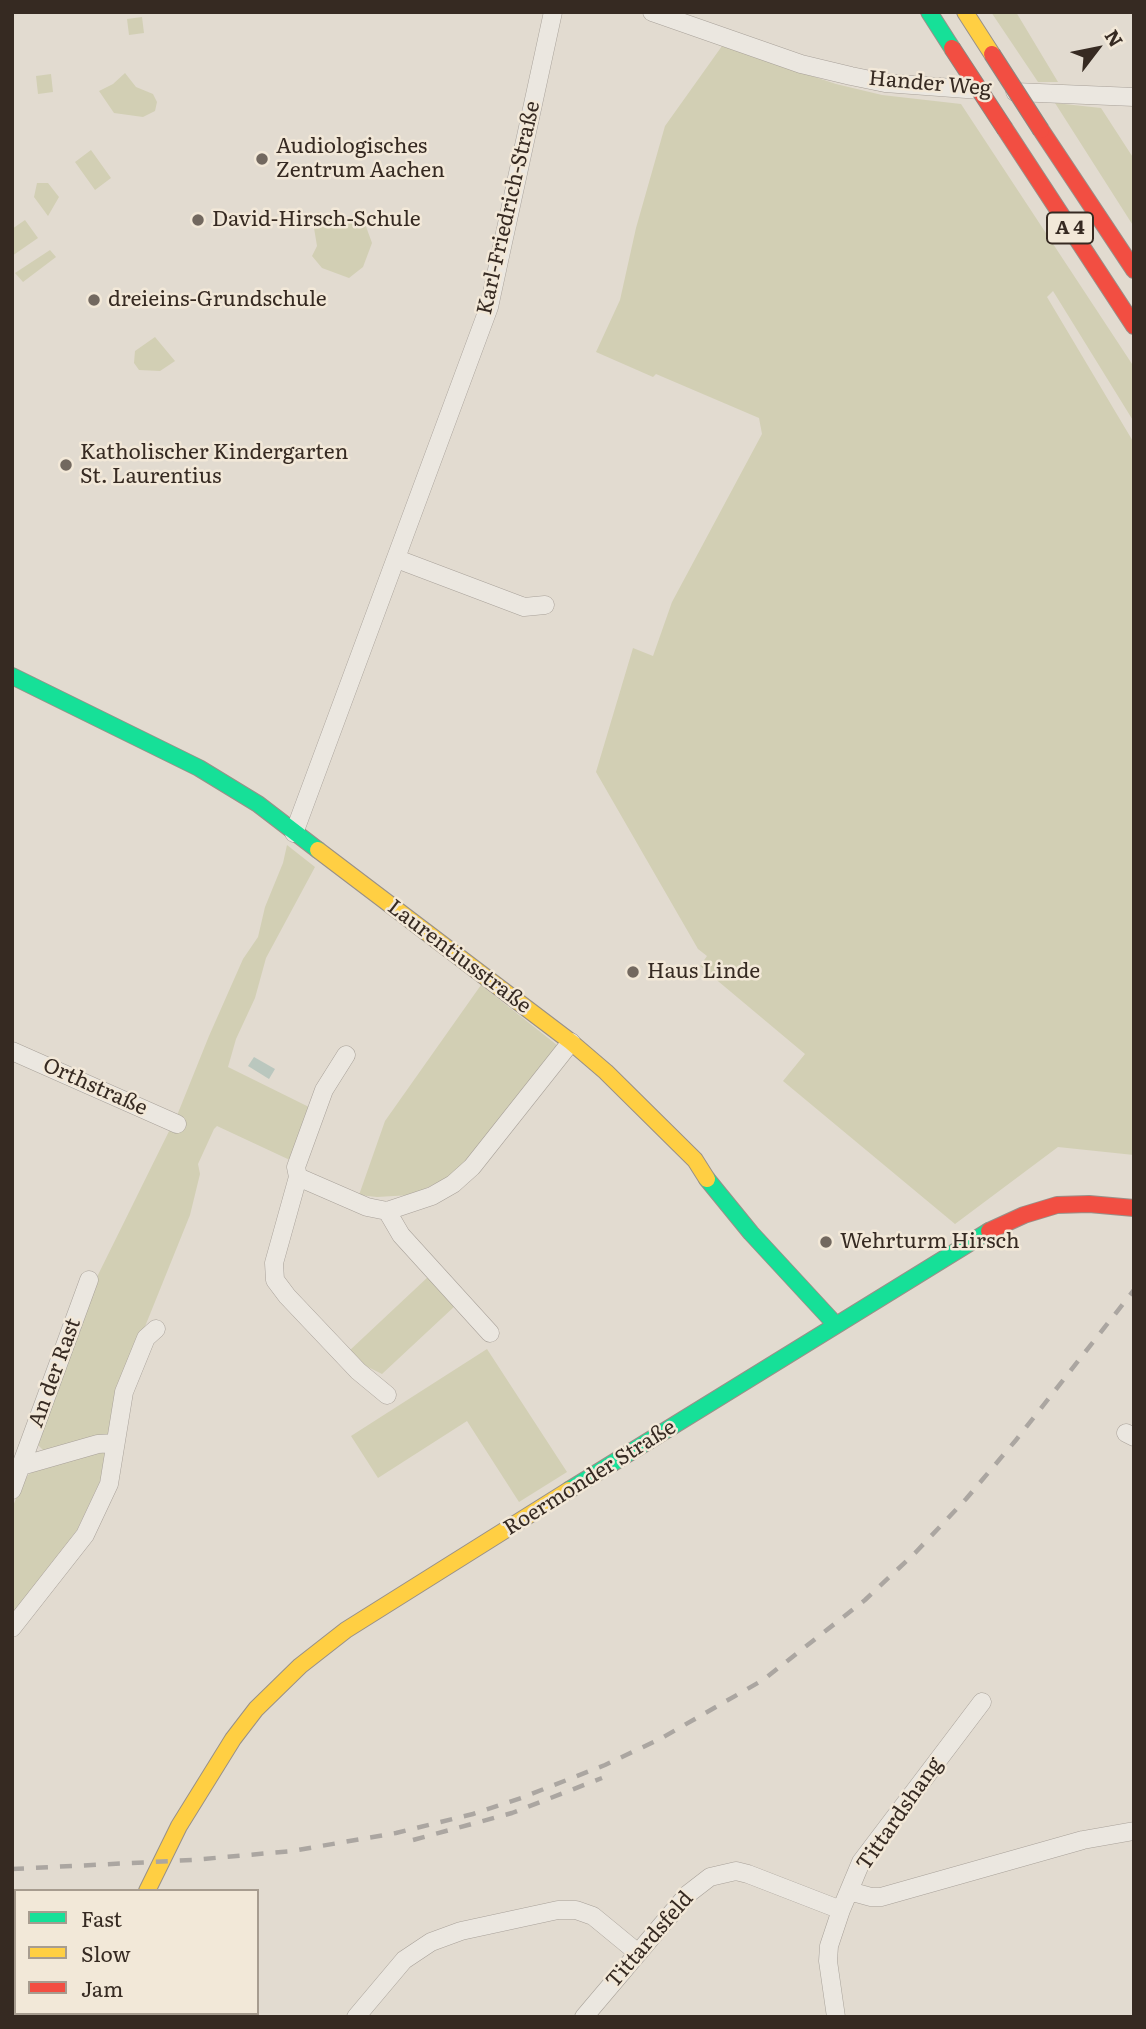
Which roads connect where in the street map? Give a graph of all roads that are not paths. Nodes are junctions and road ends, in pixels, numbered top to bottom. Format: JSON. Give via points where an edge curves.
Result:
{"nodes":[{"id":1,"x":553,"y":12,"type":"edge"},
{"id":2,"x":652,"y":12,"type":"edge"},
{"id":3,"x":929,"y":12,"type":"edge"},
{"id":4,"x":965,"y":12,"type":"edge"},
{"id":5,"x":1134,"y":97,"type":"edge"},
{"id":6,"x":1134,"y":271,"type":"edge"},
{"id":7,"x":1134,"y":326,"type":"edge"},
{"id":8,"x":397,"y":559,"type":"junction"},
{"id":9,"x":545,"y":605,"type":"dead end"},
{"id":10,"x":12,"y":676,"type":"edge"},
{"id":11,"x":294,"y":833,"type":"junction"},
{"id":12,"x":571,"y":1042,"type":"junction"},
{"id":13,"x":12,"y":1051,"type":"edge"},
{"id":14,"x":346,"y":1055,"type":"dead end"},
{"id":15,"x":177,"y":1124,"type":"dead end"},
{"id":16,"x":298,"y":1177,"type":"junction"},
{"id":17,"x":1134,"y":1208,"type":"edge"},
{"id":18,"x":387,"y":1211,"type":"junction"},
{"id":19,"x":89,"y":1280,"type":"dead end"},
{"id":20,"x":836,"y":1325,"type":"junction"},
{"id":21,"x":156,"y":1329,"type":"dead end"},
{"id":22,"x":490,"y":1333,"type":"dead end"},
{"id":23,"x":387,"y":1395,"type":"dead end"},
{"id":24,"x":115,"y":1443,"type":"junction"},
{"id":25,"x":22,"y":1466,"type":"junction"},
{"id":26,"x":12,"y":1490,"type":"edge"},
{"id":27,"x":12,"y":1628,"type":"edge"},
{"id":28,"x":982,"y":1702,"type":"dead end"},
{"id":29,"x":1134,"y":1831,"type":"edge"},
{"id":30,"x":148,"y":1889,"type":"edge"},
{"id":31,"x":849,"y":1891,"type":"junction"},
{"id":32,"x":841,"y":1910,"type":"junction"},
{"id":33,"x":638,"y":1953,"type":"junction"},
{"id":34,"x":356,"y":2017,"type":"edge"},
{"id":35,"x":584,"y":2017,"type":"edge"},
{"id":36,"x":836,"y":2017,"type":"edge"}],
"edges":[{"from":1,"to":8,"type":"street","name":"Karl-Friedrich-Straße","via":[[489,307]]},
{"from":2,"to":5,"type":"street","name":"Hander Weg","via":[[801,64],[885,83]]},
{"from":3,"to":7,"type":"main road","number":"A 4","bridge":true},
{"from":4,"to":6,"type":"main road","number":"A 4","bridge":true},
{"from":8,"to":9,"type":"street","via":[[524,607]]},
{"from":8,"to":11,"type":"street","name":"Karl-Friedrich-Straße"},
{"from":10,"to":11,"type":"main road","name":"Laurentiusstraße","via":[[200,768]]},
{"from":11,"to":12,"type":"main road","name":"Laurentiusstraße"},
{"from":12,"to":18,"type":"street","via":[[472,1167],[432,1196]]},
{"from":12,"to":20,"type":"main road","name":"Laurentiusstraße","via":[[695,1160],[751,1233]]},
{"from":13,"to":15,"type":"street","name":"Orthstraße"},
{"from":14,"to":16,"type":"street","via":[[324,1090],[296,1167]]},
{"from":16,"to":18,"type":"street","via":[[367,1208]]},
{"from":16,"to":23,"type":"street","via":[[274,1263],[275,1280],[358,1371]]},
{"from":17,"to":20,"type":"main road","name":"Roermonder Straße","via":[[1057,1205],[1017,1217]]},
{"from":18,"to":22,"type":"street","via":[[401,1236]]},
{"from":19,"to":25,"type":"street","name":"An der Rast"},
{"from":20,"to":30,"type":"main road","name":"Roermonder Straße","via":[[320,1650],[276,1688],[233,1739],[179,1826]]},
{"from":21,"to":24,"type":"street","via":[[146,1338],[124,1392]]},
{"from":24,"to":25,"type":"street","name":"An der Rast"},
{"from":24,"to":27,"type":"street","via":[[109,1484],[85,1535]]},
{"from":25,"to":26,"type":"street","name":"An der Rast"},
{"from":28,"to":31,"type":"street","name":"Tittardshang","via":[[861,1862]]},
{"from":29,"to":31,"type":"street","via":[[1083,1840],[881,1897]]},
{"from":31,"to":32,"type":"street","name":"Tittardshang"},
{"from":32,"to":33,"type":"street","name":"Tittardsfeld","via":[[748,1874],[722,1873],[698,1885]]},
{"from":32,"to":36,"type":"street","name":"Tittardshang","via":[[828,1961]]},
{"from":33,"to":34,"type":"street","via":[[593,1916],[576,1910],[461,1931],[431,1942],[404,1960]]},
{"from":33,"to":35,"type":"street","name":"Tittardsfeld"}]}
